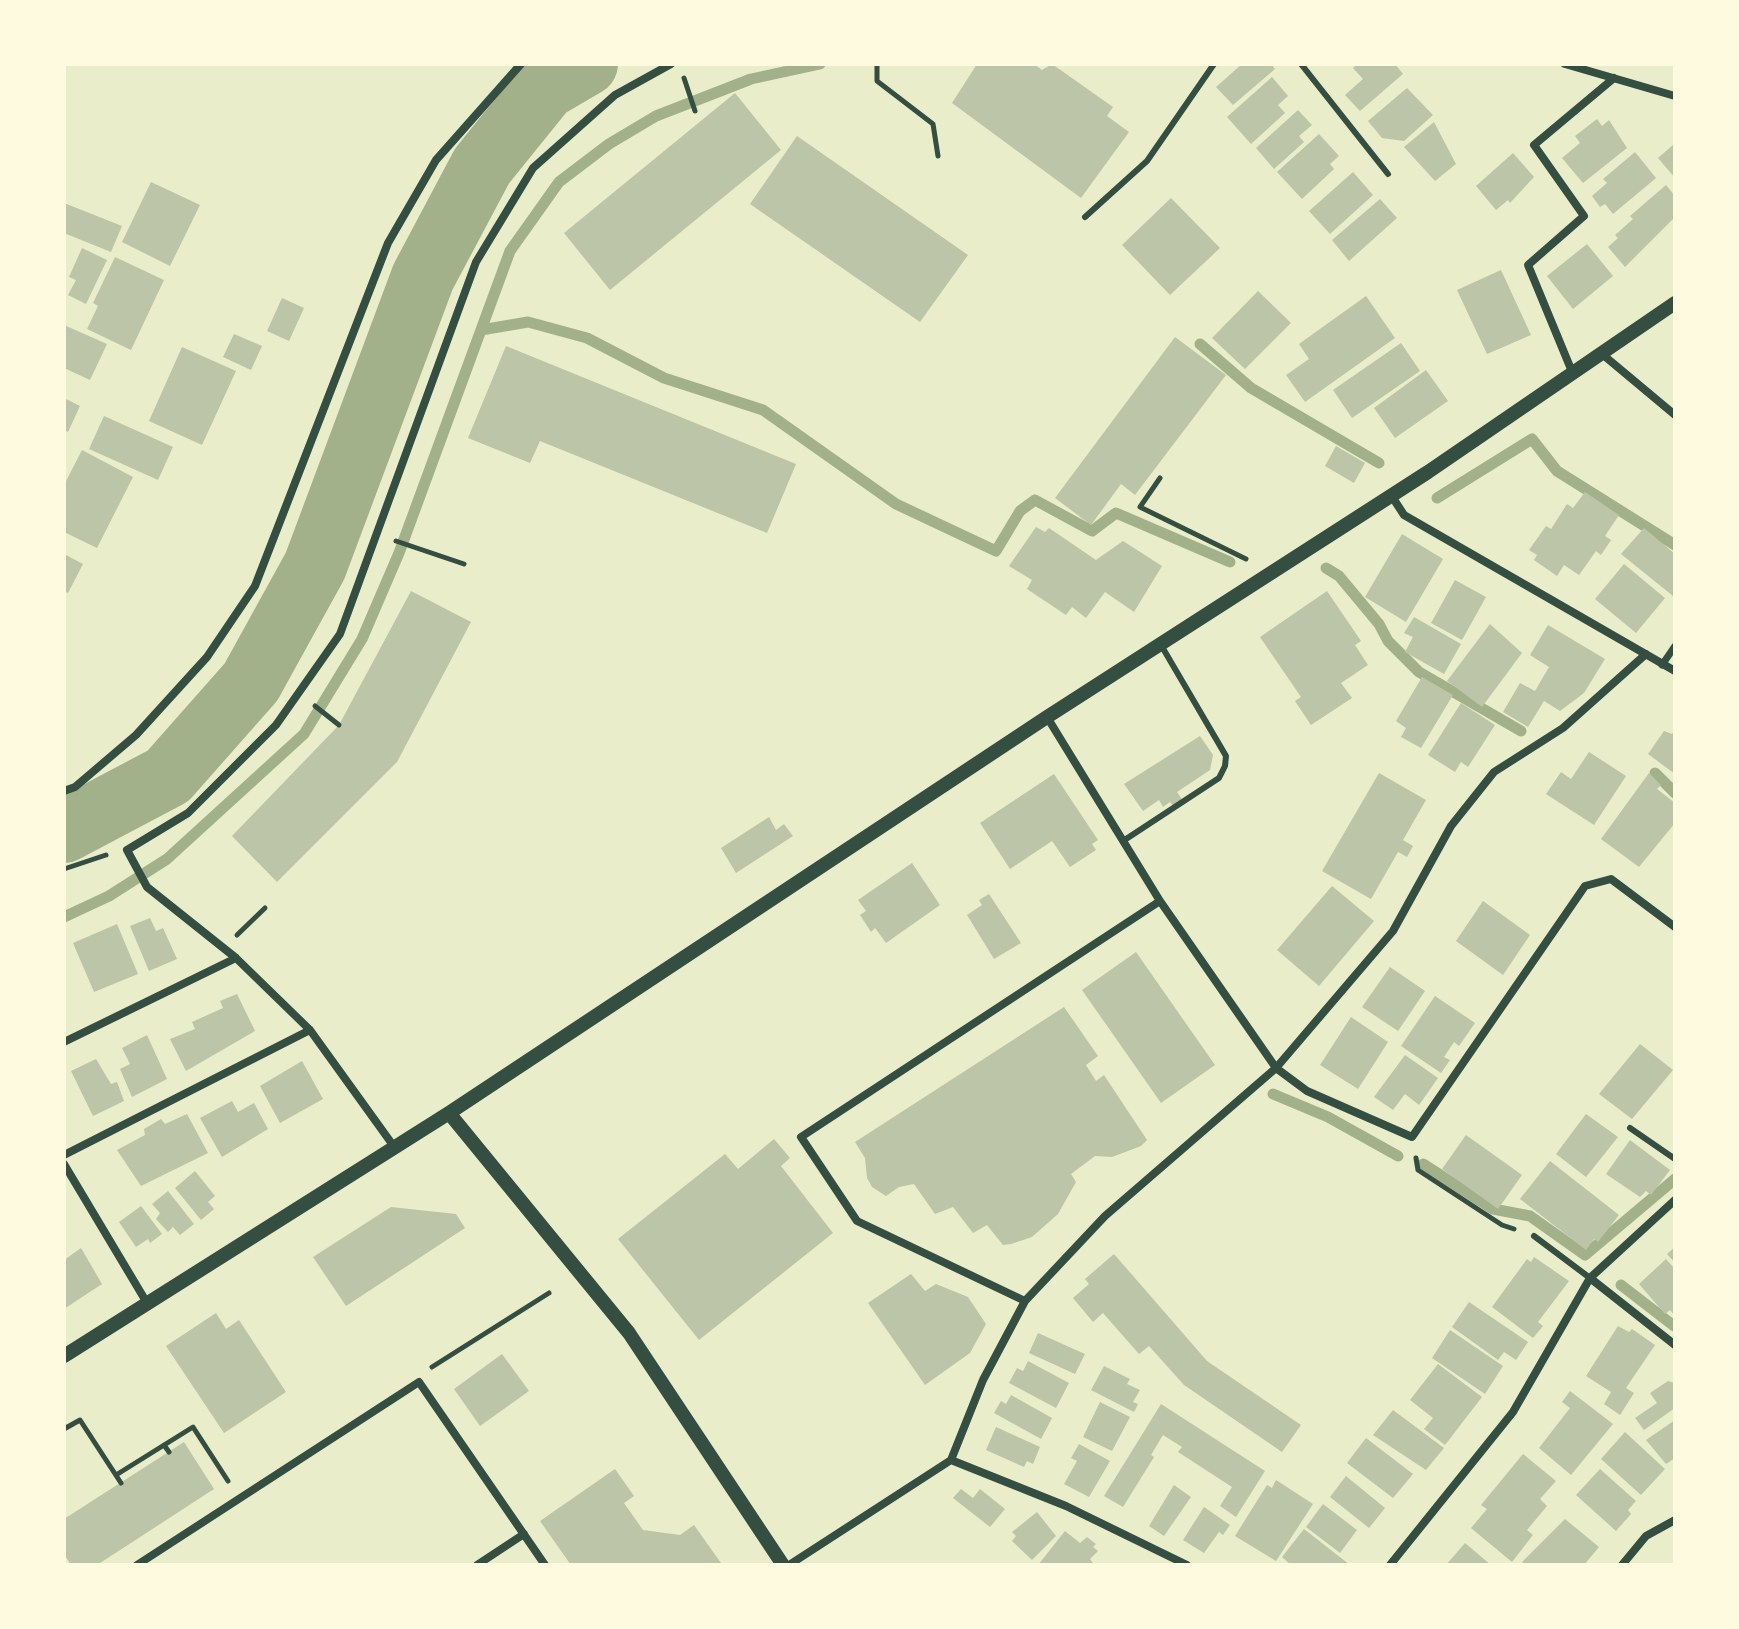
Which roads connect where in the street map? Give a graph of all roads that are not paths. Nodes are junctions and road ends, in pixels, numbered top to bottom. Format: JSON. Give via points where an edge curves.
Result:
{"nodes":[{"id":1,"x":521,"y":64,"type":"edge"},
{"id":2,"x":671,"y":64,"type":"edge"},
{"id":3,"x":1214,"y":64,"type":"edge"},
{"id":4,"x":1301,"y":64,"type":"edge"},
{"id":5,"x":1565,"y":64,"type":"edge"},
{"id":6,"x":1614,"y":78,"type":"junction"},
{"id":7,"x":1675,"y":96,"type":"edge"},
{"id":8,"x":1388,"y":174,"type":"dead end"},
{"id":9,"x":1085,"y":217,"type":"dead end"},
{"id":10,"x":1675,"y":303,"type":"edge"},
{"id":11,"x":1602,"y":354,"type":"junction"},
{"id":12,"x":1573,"y":374,"type":"junction"},
{"id":13,"x":1675,"y":415,"type":"edge"},
{"id":14,"x":1391,"y":495,"type":"junction"},
{"id":15,"x":1161,"y":645,"type":"junction"},
{"id":16,"x":1675,"y":646,"type":"edge"},
{"id":17,"x":1646,"y":654,"type":"junction"},
{"id":18,"x":1662,"y":665,"type":"junction"},
{"id":19,"x":1675,"y":671,"type":"edge"},
{"id":20,"x":1047,"y":717,"type":"junction"},
{"id":21,"x":64,"y":791,"type":"edge"},
{"id":22,"x":1123,"y":841,"type":"junction"},
{"id":23,"x":1160,"y":901,"type":"junction"},
{"id":24,"x":1675,"y":927,"type":"edge"},
{"id":25,"x":236,"y":958,"type":"junction"},
{"id":26,"x":310,"y":1030,"type":"junction"},
{"id":27,"x":64,"y":1042,"type":"edge"},
{"id":28,"x":1276,"y":1068,"type":"junction"},
{"id":29,"x":449,"y":1113,"type":"junction"},
{"id":30,"x":1630,"y":1128,"type":"dead end"},
{"id":31,"x":395,"y":1148,"type":"junction"},
{"id":32,"x":64,"y":1155,"type":"edge"},
{"id":33,"x":1675,"y":1159,"type":"edge"},
{"id":34,"x":64,"y":1164,"type":"edge"},
{"id":35,"x":1675,"y":1200,"type":"edge"},
{"id":36,"x":1534,"y":1236,"type":"road end"},
{"id":37,"x":1590,"y":1278,"type":"junction"},
{"id":38,"x":1025,"y":1301,"type":"junction"},
{"id":39,"x":147,"y":1303,"type":"junction"},
{"id":40,"x":1675,"y":1345,"type":"edge"},
{"id":41,"x":64,"y":1356,"type":"edge"},
{"id":42,"x":951,"y":1460,"type":"junction"},
{"id":43,"x":1675,"y":1520,"type":"edge"},
{"id":44,"x":524,"y":1534,"type":"junction"},
{"id":45,"x":137,"y":1565,"type":"edge"},
{"id":46,"x":477,"y":1565,"type":"edge"},
{"id":47,"x":545,"y":1565,"type":"edge"},
{"id":48,"x":783,"y":1565,"type":"edge"},
{"id":49,"x":789,"y":1565,"type":"edge"},
{"id":50,"x":1187,"y":1565,"type":"edge"},
{"id":51,"x":1390,"y":1565,"type":"edge"},
{"id":52,"x":1622,"y":1565,"type":"edge"}],
"edges":[{"from":1,"to":21,"type":"street","via":[[436,160],[388,243],[255,586],[207,657],[136,735]]},
{"from":2,"to":25,"type":"street","via":[[615,95],[533,168],[476,262],[340,634],[276,725],[188,813],[127,850],[147,887]]},
{"from":3,"to":9,"type":"lane","via":[[1147,161]]},
{"from":4,"to":8,"type":"lane"},
{"from":5,"to":6,"type":"street"},
{"from":6,"to":7,"type":"street"},
{"from":6,"to":12,"type":"street","via":[[1534,145],[1584,216],[1528,265]]},
{"from":10,"to":11,"type":"street"},
{"from":11,"to":12,"type":"street"},
{"from":11,"to":13,"type":"street"},
{"from":12,"to":14,"type":"street"},
{"from":14,"to":15,"type":"street"},
{"from":14,"to":17,"type":"street","via":[[1404,515]]},
{"from":15,"to":20,"type":"street"},
{"from":15,"to":22,"type":"lane","via":[[1226,756],[1225,766],[1219,778]]},
{"from":16,"to":18,"type":"street"},
{"from":17,"to":18,"type":"street"},
{"from":17,"to":28,"type":"street","via":[[1599,699],[1494,772],[1473,795],[1393,931]]},
{"from":18,"to":19,"type":"street"},
{"from":20,"to":22,"type":"street"},
{"from":20,"to":29,"type":"street"},
{"from":22,"to":23,"type":"street"},
{"from":23,"to":28,"type":"street"},
{"from":23,"to":38,"type":"street","via":[[801,1137],[857,1221]]},
{"from":24,"to":28,"type":"street","via":[[1611,879],[1585,886],[1412,1137],[1307,1091]]},
{"from":25,"to":26,"type":"street"},
{"from":25,"to":27,"type":"street"},
{"from":26,"to":31,"type":"street"},
{"from":26,"to":32,"type":"street"},
{"from":28,"to":38,"type":"street","via":[[1105,1216]]},
{"from":29,"to":31,"type":"street"},
{"from":29,"to":48,"type":"street","via":[[629,1333]]},
{"from":30,"to":33,"type":"lane"},
{"from":31,"to":39,"type":"street"},
{"from":34,"to":39,"type":"street"},
{"from":35,"to":37,"type":"street"},
{"from":36,"to":37,"type":"lane"},
{"from":37,"to":40,"type":"street"},
{"from":37,"to":51,"type":"street","via":[[1513,1412]]},
{"from":38,"to":42,"type":"street","via":[[983,1380]]},
{"from":39,"to":41,"type":"street"},
{"from":42,"to":49,"type":"street"},
{"from":42,"to":50,"type":"street","via":[[1066,1506]]},
{"from":43,"to":52,"type":"street","via":[[1646,1536]]},
{"from":44,"to":45,"type":"street","via":[[419,1382]]},
{"from":44,"to":46,"type":"street"},
{"from":44,"to":47,"type":"street"}]}
